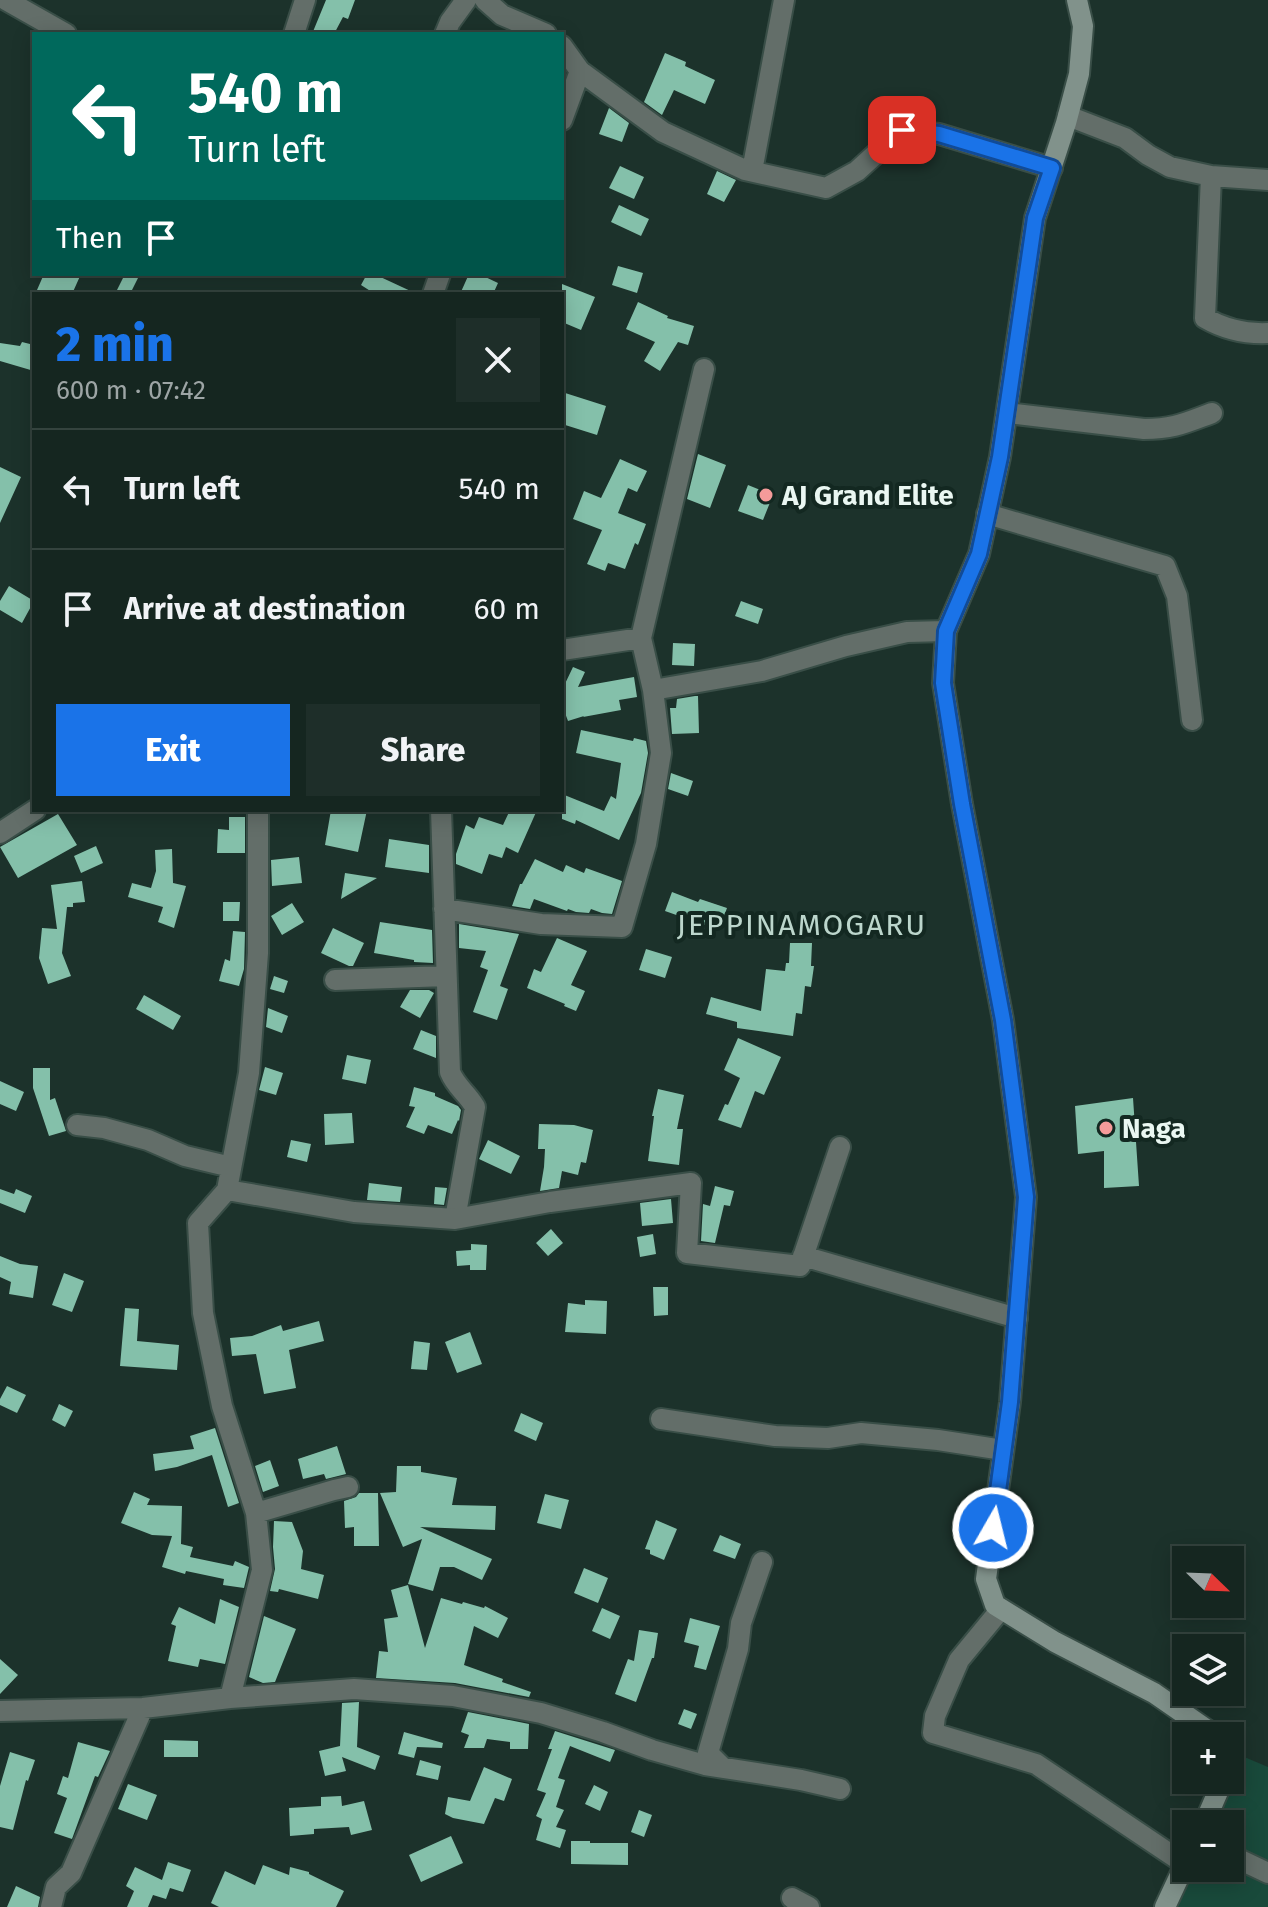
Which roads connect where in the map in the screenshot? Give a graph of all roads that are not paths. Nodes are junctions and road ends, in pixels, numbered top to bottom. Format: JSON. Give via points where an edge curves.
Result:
{"nodes":[{"id":1,"x":6,"y":0,"type":"edge"},
{"id":2,"x":305,"y":0,"type":"edge"},
{"id":3,"x":466,"y":0,"type":"edge"},
{"id":4,"x":485,"y":0,"type":"edge"},
{"id":5,"x":784,"y":0,"type":"edge"},
{"id":6,"x":1077,"y":0,"type":"edge"},
{"id":7,"x":62,"y":32,"type":"edge"},
{"id":8,"x":295,"y":32,"type":"edge"},
{"id":9,"x":446,"y":32,"type":"edge"},
{"id":10,"x":541,"y":32,"type":"edge"},
{"id":11,"x":564,"y":49,"type":"edge"},
{"id":12,"x":580,"y":71,"type":"junction"},
{"id":13,"x":564,"y":115,"type":"edge"},
{"id":14,"x":1068,"y":116,"type":"junction"},
{"id":15,"x":1052,"y":168,"type":"junction"},
{"id":16,"x":752,"y":171,"type":"junction"},
{"id":17,"x":1211,"y":176,"type":"junction"},
{"id":18,"x":1268,"y":180,"type":"edge"},
{"id":19,"x":1268,"y":333,"type":"edge"},
{"id":20,"x":704,"y":369,"type":"dead end"},
{"id":21,"x":1007,"y":413,"type":"junction"},
{"id":22,"x":1212,"y":413,"type":"dead end"},
{"id":23,"x":987,"y":514,"type":"junction"},
{"id":24,"x":946,"y":631,"type":"junction"},
{"id":25,"x":641,"y":638,"type":"junction"},
{"id":26,"x":564,"y":650,"type":"edge"},
{"id":27,"x":653,"y":690,"type":"junction"},
{"id":28,"x":1192,"y":720,"type":"dead end"},
{"id":29,"x":32,"y":812,"type":"edge"},
{"id":30,"x":258,"y":812,"type":"edge"},
{"id":31,"x":441,"y":812,"type":"edge"},
{"id":32,"x":0,"y":833,"type":"edge"},
{"id":33,"x":444,"y":909,"type":"junction"},
{"id":34,"x":446,"y":976,"type":"junction"},
{"id":35,"x":335,"y":980,"type":"dead end"},
{"id":36,"x":77,"y":1125,"type":"dead end"},
{"id":37,"x":840,"y":1147,"type":"dead end"},
{"id":38,"x":231,"y":1167,"type":"junction"},
{"id":39,"x":227,"y":1190,"type":"junction"},
{"id":40,"x":455,"y":1219,"type":"junction"},
{"id":41,"x":803,"y":1256,"type":"junction"},
{"id":42,"x":1017,"y":1318,"type":"junction"},
{"id":43,"x":661,"y":1419,"type":"dead end"},
{"id":44,"x":1003,"y":1450,"type":"junction"},
{"id":45,"x":348,"y":1487,"type":"dead end"},
{"id":46,"x":256,"y":1513,"type":"junction"},
{"id":47,"x":762,"y":1562,"type":"dead end"},
{"id":48,"x":1001,"y":1609,"type":"junction"},
{"id":49,"x":230,"y":1698,"type":"junction"},
{"id":50,"x":143,"y":1708,"type":"junction"},
{"id":51,"x":0,"y":1711,"type":"edge"},
{"id":52,"x":1196,"y":1722,"type":"edge"},
{"id":53,"x":723,"y":1768,"type":"junction"},
{"id":54,"x":840,"y":1789,"type":"dead end"},
{"id":55,"x":1172,"y":1854,"type":"edge"},
{"id":56,"x":1244,"y":1862,"type":"edge"},
{"id":57,"x":1268,"y":1873,"type":"edge"},
{"id":58,"x":1177,"y":1882,"type":"edge"},
{"id":59,"x":51,"y":1907,"type":"edge"},
{"id":60,"x":1165,"y":1907,"type":"edge"}],
"edges":[{"from":1,"to":7,"type":"street"},
{"from":2,"to":8,"type":"street"},
{"from":3,"to":9,"type":"street"},
{"from":4,"to":10,"type":"street","via":[[502,15]]},
{"from":5,"to":16,"type":"street"},
{"from":6,"to":14,"type":"street","via":[[1083,26]]},
{"from":11,"to":12,"type":"street"},
{"from":12,"to":13,"type":"street"},
{"from":12,"to":16,"type":"street","via":[[663,132]]},
{"from":14,"to":15,"type":"street"},
{"from":14,"to":17,"type":"street","via":[[1125,138],[1170,167]]},
{"from":15,"to":16,"type":"street","via":[[939,134],[902,130],[857,171],[826,188]]},
{"from":15,"to":21,"type":"street","via":[[1035,218]]},
{"from":17,"to":18,"type":"street"},
{"from":17,"to":19,"type":"street","via":[[1205,318],[1226,328]]},
{"from":20,"to":25,"type":"street"},
{"from":21,"to":22,"type":"street","via":[[1165,429]]},
{"from":21,"to":23,"type":"street"},
{"from":23,"to":24,"type":"street","via":[[979,554]]},
{"from":23,"to":28,"type":"street","via":[[1165,566],[1177,596]]},
{"from":24,"to":27,"type":"street","via":[[907,632],[762,671]]},
{"from":24,"to":42,"type":"street","via":[[943,683],[1003,1020],[1026,1197]]},
{"from":25,"to":26,"type":"street"},
{"from":25,"to":27,"type":"street"},
{"from":27,"to":33,"type":"street","via":[[661,753],[646,844],[622,927],[541,924]]},
{"from":29,"to":32,"type":"street"},
{"from":30,"to":38,"type":"street","via":[[258,953],[249,1073]]},
{"from":31,"to":33,"type":"street"},
{"from":33,"to":34,"type":"street"},
{"from":34,"to":35,"type":"street"},
{"from":34,"to":40,"type":"street","via":[[450,1072],[475,1107]]},
{"from":36,"to":38,"type":"street","via":[[148,1140]]},
{"from":37,"to":41,"type":"street"},
{"from":38,"to":39,"type":"street"},
{"from":39,"to":40,"type":"street","via":[[354,1212]]},
{"from":39,"to":46,"type":"street","via":[[198,1223],[203,1313],[222,1406]]},
{"from":40,"to":41,"type":"street","via":[[691,1183],[687,1253],[800,1266]]},
{"from":41,"to":42,"type":"street"},
{"from":42,"to":44,"type":"street"},
{"from":43,"to":44,"type":"street","via":[[775,1436],[861,1433]]},
{"from":44,"to":48,"type":"street","via":[[986,1579]]},
{"from":45,"to":46,"type":"street"},
{"from":46,"to":49,"type":"street","via":[[262,1570]]},
{"from":47,"to":53,"type":"street","via":[[708,1753]]},
{"from":48,"to":52,"type":"street","via":[[1154,1693]]},
{"from":48,"to":55,"type":"street","via":[[959,1660],[933,1733],[1036,1764]]},
{"from":49,"to":50,"type":"street"},
{"from":49,"to":53,"type":"street","via":[[354,1689],[453,1696],[541,1713]]},
{"from":50,"to":51,"type":"street"},
{"from":50,"to":59,"type":"street"},
{"from":53,"to":54,"type":"street"},
{"from":56,"to":57,"type":"street"},
{"from":58,"to":60,"type":"street"}]}
